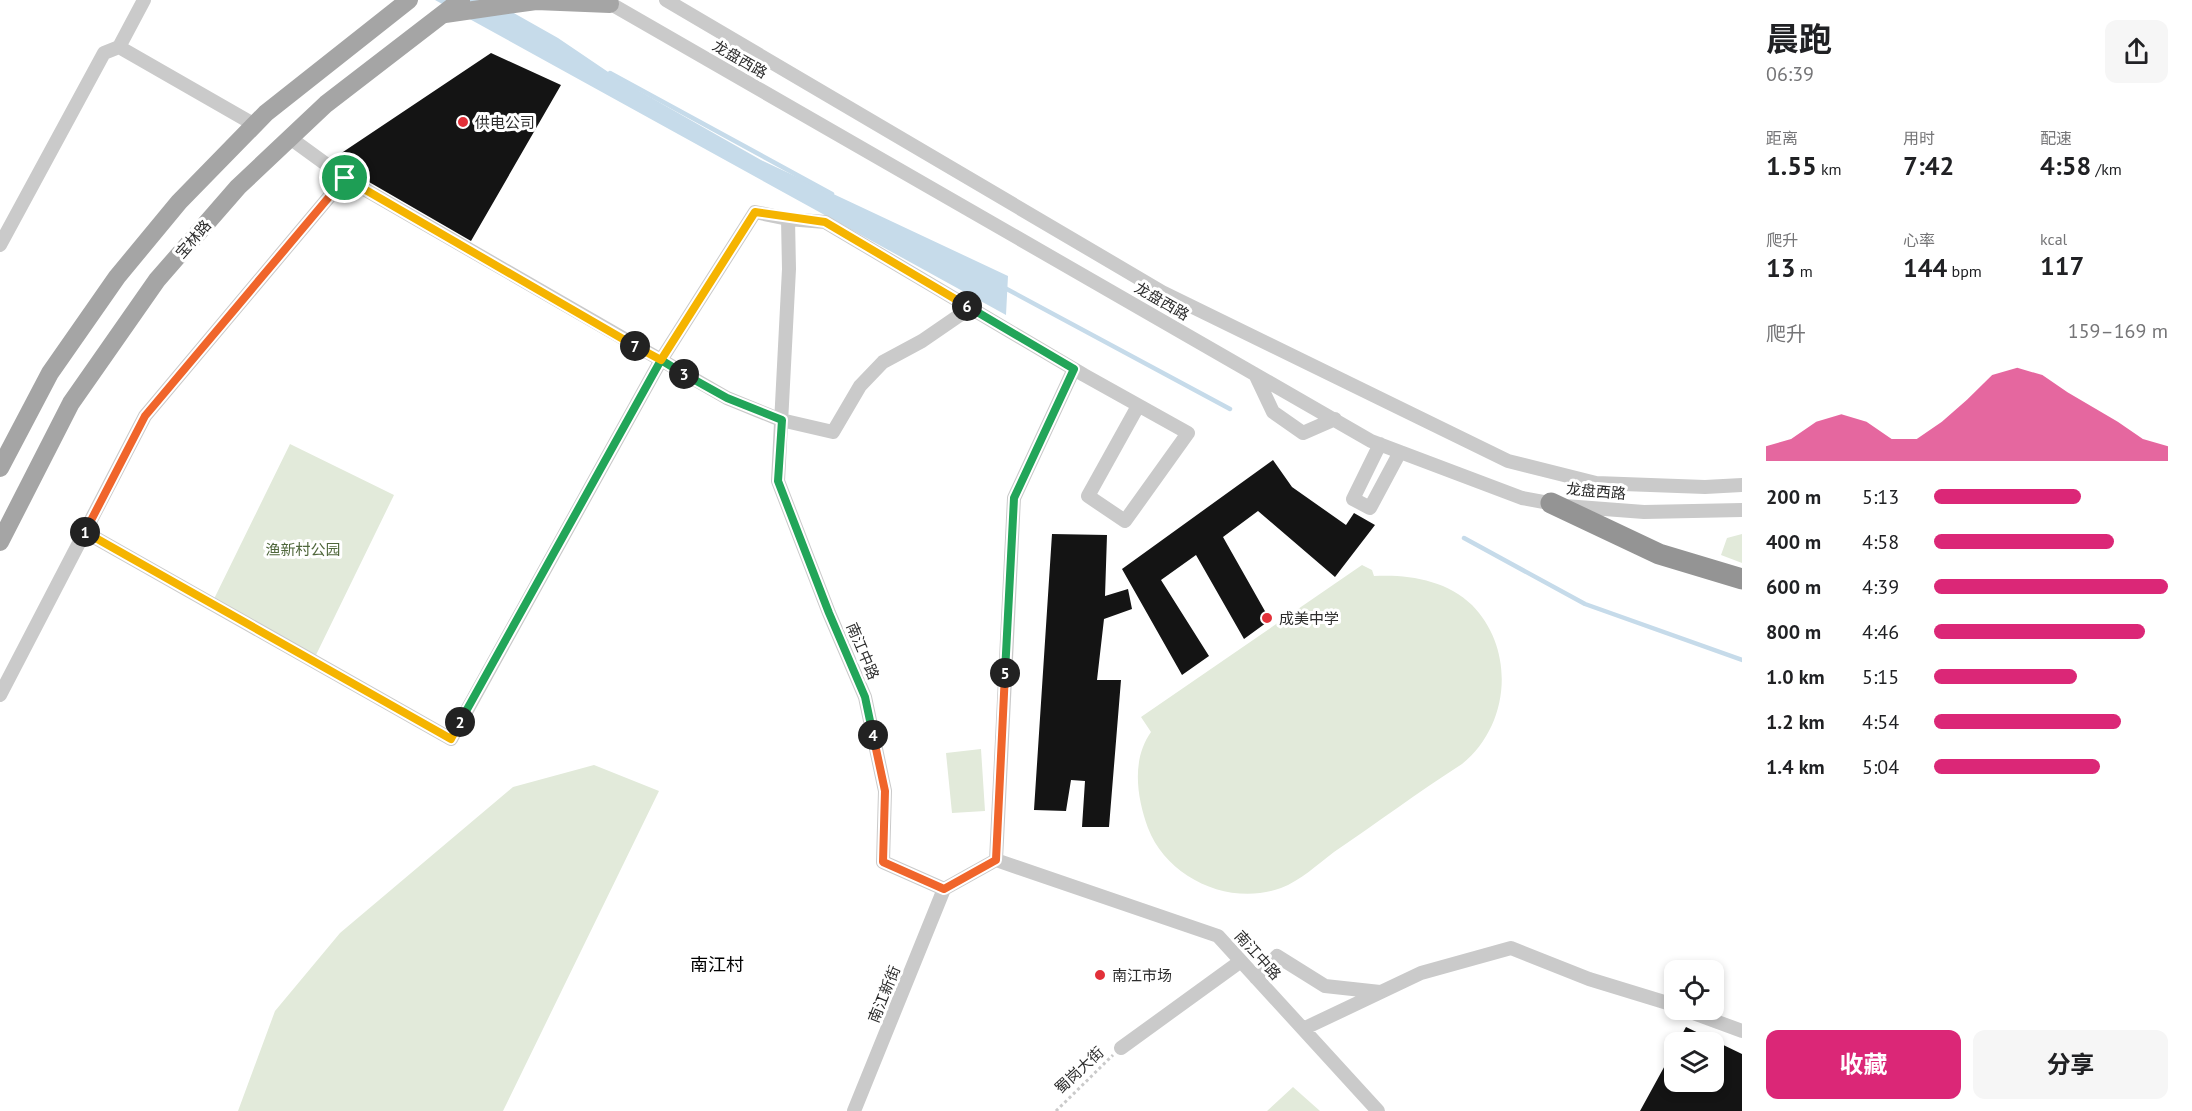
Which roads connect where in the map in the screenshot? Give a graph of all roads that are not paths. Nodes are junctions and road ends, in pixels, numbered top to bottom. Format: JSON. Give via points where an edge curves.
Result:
{"nodes":[{"id":1,"x":144,"y":0,"type":"edge"},
{"id":2,"x":461,"y":0,"type":"edge"},
{"id":3,"x":666,"y":0,"type":"edge"},
{"id":4,"x":407,"y":1,"type":"edge"},
{"id":5,"x":530,"y":2,"type":"edge"},
{"id":6,"x":607,"y":2,"type":"edge"},
{"id":7,"x":443,"y":14,"type":"junction"},
{"id":8,"x":119,"y":46,"type":"junction"},
{"id":9,"x":255,"y":124,"type":"junction"},
{"id":10,"x":290,"y":138,"type":"junction"},
{"id":11,"x":345,"y":178,"type":"junction"},
{"id":12,"x":788,"y":219,"type":"junction"},
{"id":13,"x":0,"y":245,"type":"edge"},
{"id":14,"x":970,"y":308,"type":"junction"},
{"id":15,"x":661,"y":360,"type":"junction"},
{"id":16,"x":1074,"y":369,"type":"junction"},
{"id":17,"x":1254,"y":372,"type":"junction"},
{"id":18,"x":1138,"y":405,"type":"junction"},
{"id":19,"x":1335,"y":419,"type":"junction"},
{"id":20,"x":782,"y":420,"type":"junction"},
{"id":21,"x":1380,"y":444,"type":"junction"},
{"id":22,"x":1400,"y":452,"type":"junction"},
{"id":23,"x":0,"y":468,"type":"edge"},
{"id":24,"x":1742,"y":485,"type":"edge"},
{"id":25,"x":1551,"y":503,"type":"junction"},
{"id":26,"x":1742,"y":510,"type":"edge"},
{"id":27,"x":85,"y":532,"type":"junction"},
{"id":28,"x":0,"y":542,"type":"edge"},
{"id":29,"x":1742,"y":579,"type":"edge"},
{"id":30,"x":0,"y":695,"type":"edge"},
{"id":31,"x":996,"y":860,"type":"junction"},
{"id":32,"x":944,"y":889,"type":"junction"},
{"id":33,"x":1241,"y":961,"type":"junction"},
{"id":34,"x":1256,"y":978,"type":"junction"},
{"id":35,"x":1381,"y":992,"type":"junction"},
{"id":36,"x":1664,"y":1002,"type":"edge"},
{"id":37,"x":1712,"y":1020,"type":"edge"},
{"id":38,"x":1304,"y":1029,"type":"junction"},
{"id":39,"x":1742,"y":1031,"type":"edge"},
{"id":40,"x":1120,"y":1048,"type":"road end"},
{"id":41,"x":854,"y":1111,"type":"edge"},
{"id":42,"x":1378,"y":1111,"type":"edge"}],
"edges":[{"from":1,"to":8,"type":"street"},
{"from":2,"to":7,"type":"main road","name":"宝林路"},
{"from":3,"to":24,"type":"street","name":"龙盘西路","via":[[1162,291],[1508,461],[1596,483]]},
{"from":4,"to":9,"type":"main road"},
{"from":5,"to":6,"type":"main road"},
{"from":5,"to":7,"type":"main road"},
{"from":6,"to":17,"type":"street","name":"龙盘西路"},
{"from":7,"to":10,"type":"main road","name":"宝林路","via":[[326,104]]},
{"from":8,"to":9,"type":"street"},
{"from":8,"to":13,"type":"street","via":[[104,53]]},
{"from":9,"to":23,"type":"main road","via":[[179,202],[117,277],[50,373]]},
{"from":10,"to":11,"type":"street"},
{"from":10,"to":28,"type":"main road","name":"宝林路","via":[[238,187],[157,280],[70,403]]},
{"from":11,"to":15,"type":"street"},
{"from":11,"to":27,"type":"street","via":[[145,416]]},
{"from":12,"to":14,"type":"street","via":[[825,222]]},
{"from":12,"to":15,"type":"street","via":[[755,212]]},
{"from":12,"to":20,"type":"street","name":"南江中路"},
{"from":14,"to":16,"type":"street"},
{"from":14,"to":20,"type":"street","via":[[922,341],[882,362],[860,386],[833,432]]},
{"from":15,"to":20,"type":"street","via":[[727,398]]},
{"from":15,"to":27,"type":"street","via":[[451,739]]},
{"from":16,"to":18,"type":"street"},
{"from":16,"to":31,"type":"street","via":[[1014,498]]},
{"from":17,"to":19,"type":"street","name":"龙盘西路"},
{"from":17,"to":19,"type":"street","via":[[1273,412],[1303,433]]},
{"from":18,"to":18,"type":"street","via":[[1188,433],[1125,521],[1088,496]]},
{"from":19,"to":21,"type":"street","name":"龙盘西路"},
{"from":20,"to":32,"type":"street","name":"南江中路","via":[[778,481],[865,697],[885,791],[883,862]]},
{"from":21,"to":22,"type":"street","name":"龙盘西路"},
{"from":21,"to":22,"type":"street","via":[[1353,499],[1371,508]]},
{"from":22,"to":25,"type":"street","name":"龙盘西路","via":[[1522,498]]},
{"from":25,"to":26,"type":"street","name":"龙盘西路","via":[[1644,512]]},
{"from":25,"to":29,"type":"highway","via":[[1659,554]]},
{"from":27,"to":30,"type":"street"},
{"from":31,"to":32,"type":"street"},
{"from":31,"to":33,"type":"street","name":"南江中路","via":[[1218,936]]},
{"from":32,"to":41,"type":"street","name":"南江新街"},
{"from":33,"to":34,"type":"street","name":"南江中路"},
{"from":33,"to":40,"type":"street"},
{"from":34,"to":35,"type":"street","via":[[1277,956],[1325,986]]},
{"from":34,"to":38,"type":"street","name":"南江中路"},
{"from":35,"to":36,"type":"street","via":[[1421,973],[1511,948],[1589,979]]},
{"from":35,"to":38,"type":"street"},
{"from":37,"to":39,"type":"street"},
{"from":38,"to":42,"type":"street","name":"南江中路"}]}
